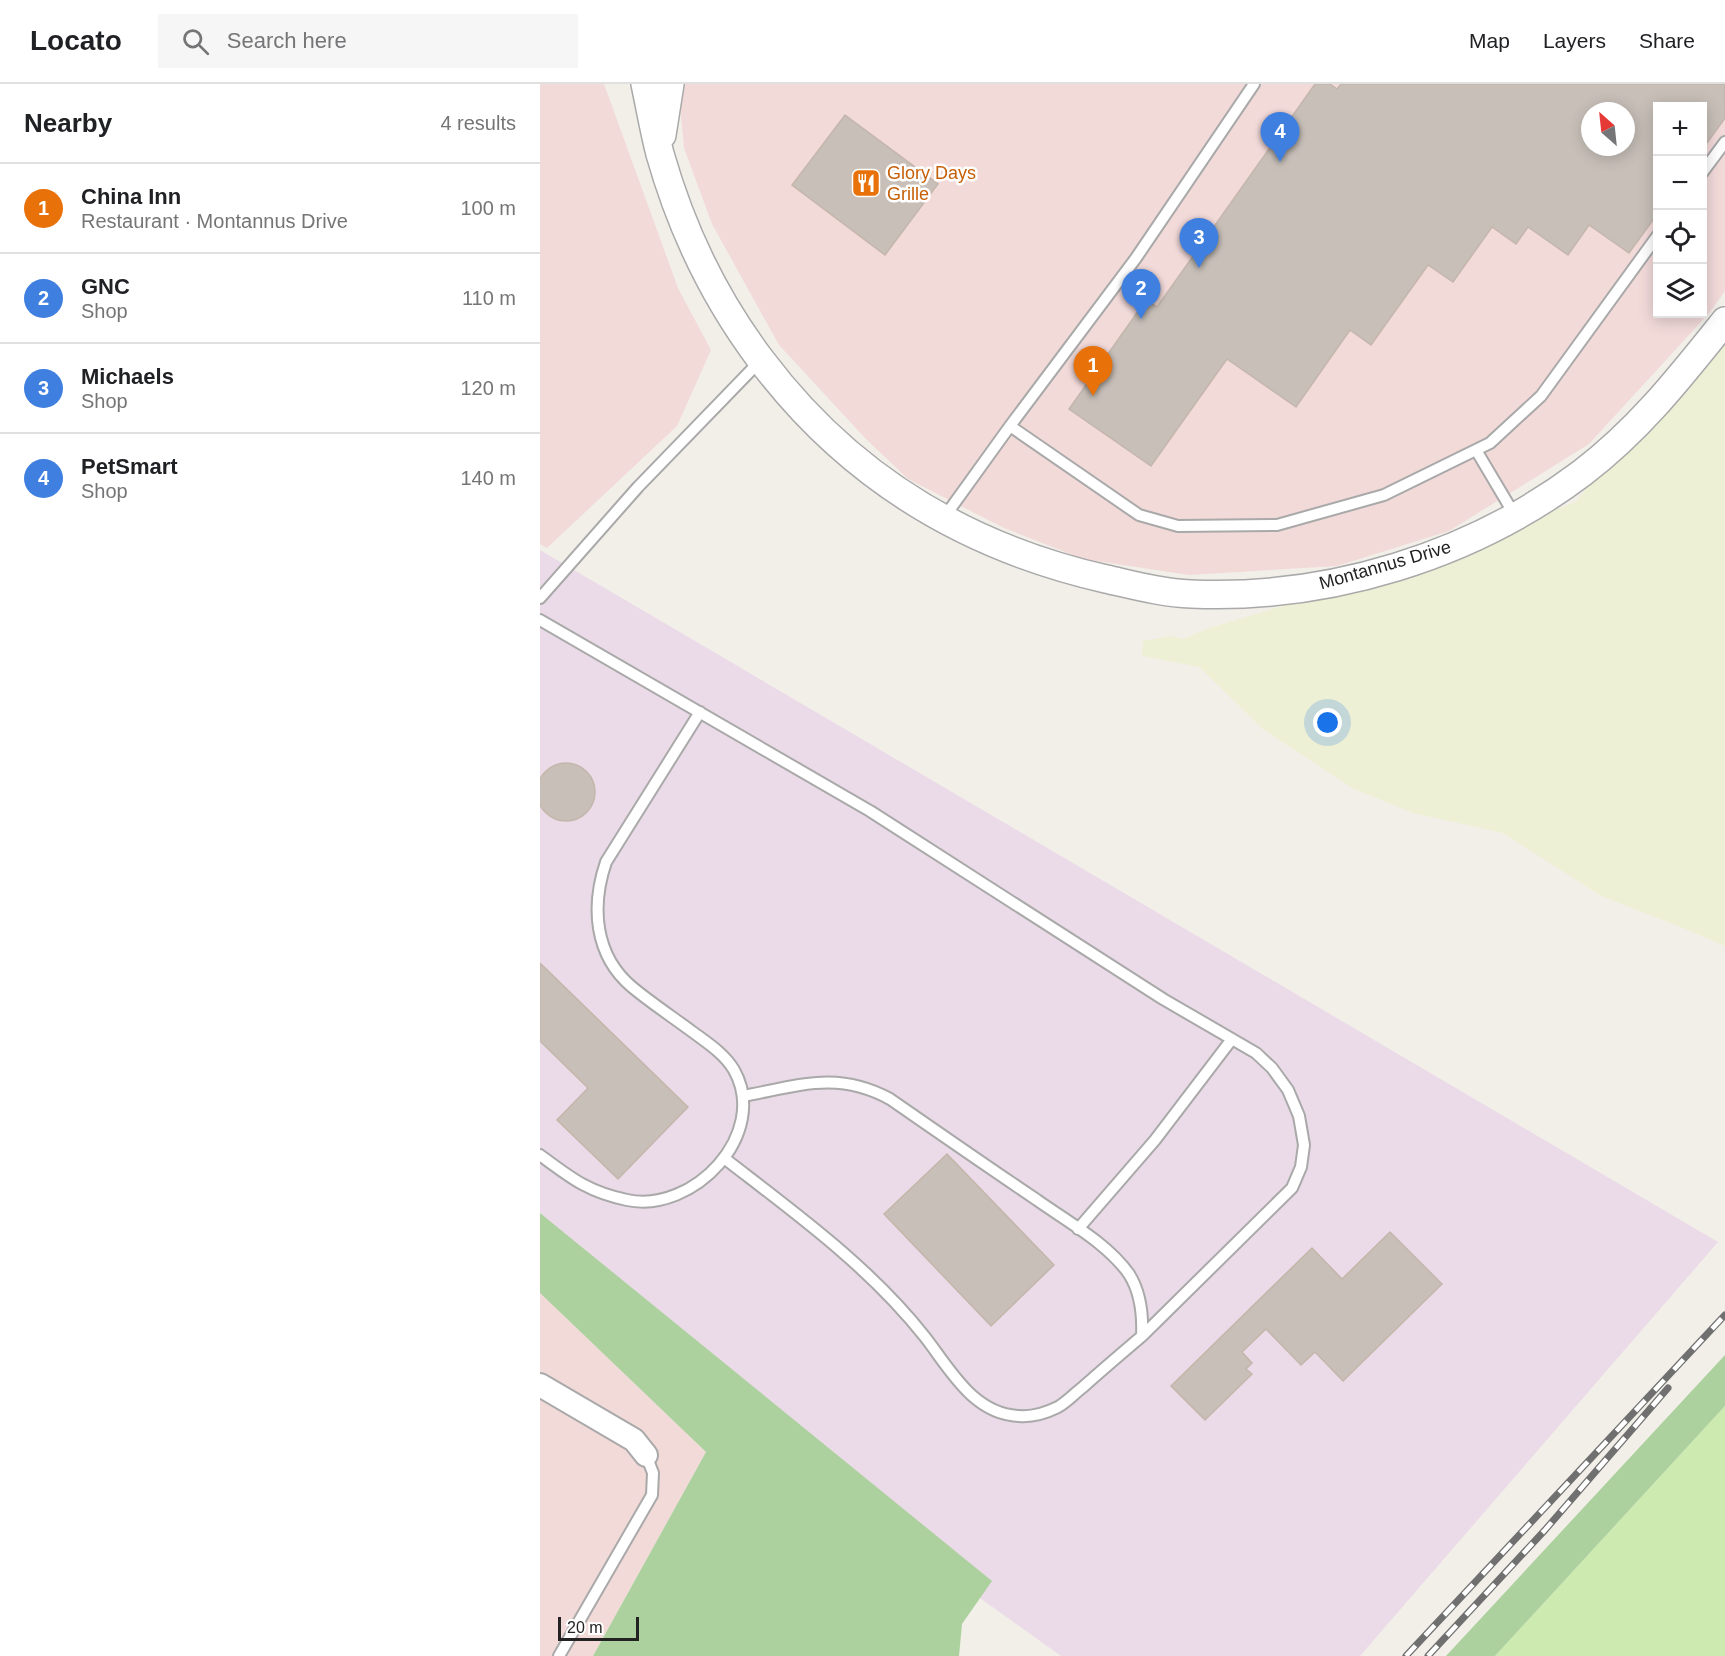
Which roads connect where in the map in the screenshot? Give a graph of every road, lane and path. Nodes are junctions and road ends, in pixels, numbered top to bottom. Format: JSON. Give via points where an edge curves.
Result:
{"nodes":[{"id":1,"x":645,"y":84,"type":"edge"},
{"id":2,"x":670,"y":84,"type":"edge"},
{"id":3,"x":1254,"y":84,"type":"edge"},
{"id":4,"x":1725,"y":142,"type":"edge"},
{"id":5,"x":659,"y":151,"type":"junction"},
{"id":6,"x":1707,"y":166,"type":"edge"},
{"id":7,"x":1653,"y":242,"type":"edge"},
{"id":8,"x":1725,"y":321,"type":"edge"},
{"id":9,"x":761,"y":360,"type":"junction"},
{"id":10,"x":1010,"y":426,"type":"junction"},
{"id":11,"x":1476,"y":450,"type":"junction"},
{"id":12,"x":1515,"y":516,"type":"junction"},
{"id":13,"x":943,"y":519,"type":"junction"},
{"id":14,"x":540,"y":598,"type":"edge"},
{"id":15,"x":540,"y":621,"type":"edge"},
{"id":16,"x":700,"y":712,"type":"junction"},
{"id":17,"x":1232,"y":1039,"type":"junction"},
{"id":18,"x":742,"y":1096,"type":"junction"},
{"id":19,"x":540,"y":1155,"type":"edge"},
{"id":20,"x":724,"y":1158,"type":"junction"},
{"id":21,"x":1078,"y":1229,"type":"junction"},
{"id":22,"x":1142,"y":1336,"type":"junction"},
{"id":23,"x":540,"y":1385,"type":"edge"},
{"id":24,"x":646,"y":1455,"type":"joint"},
{"id":25,"x":559,"y":1656,"type":"edge"}],
"edges":[{"from":1,"to":5,"type":"street","name":"Montannus Drive"},
{"from":2,"to":5,"type":"street"},
{"from":3,"to":10,"type":"lane","via":[[1136,258]]},
{"from":4,"to":6,"type":"lane"},
{"from":5,"to":9,"type":"street","name":"Montannus Drive","via":[[698,255]]},
{"from":7,"to":11,"type":"lane","via":[[1540,396],[1490,443]]},
{"from":8,"to":12,"type":"street","name":"Montannus Drive","via":[[1625,437],[1581,474]]},
{"from":9,"to":13,"type":"street","name":"Montannus Drive","via":[[848,454]]},
{"from":9,"to":14,"type":"lane","via":[[638,487]]},
{"from":10,"to":11,"type":"lane","via":[[1139,515],[1178,526],[1277,525],[1384,495]]},
{"from":10,"to":13,"type":"lane"},
{"from":11,"to":12,"type":"lane"},
{"from":12,"to":13,"type":"street","name":"Montannus Drive","via":[[1409,562],[1343,581],[1246,594],[1188,594],[1065,570],[997,546]]},
{"from":15,"to":16,"type":"lane"},
{"from":16,"to":17,"type":"lane","via":[[870,811]]},
{"from":16,"to":18,"type":"lane","via":[[606,862],[596,907],[601,938],[614,966],[631,986],[721,1053],[734,1071]]},
{"from":17,"to":21,"type":"lane","via":[[1155,1140]]},
{"from":17,"to":22,"type":"lane","via":[[1256,1053],[1288,1090],[1299,1116],[1304,1145],[1301,1167],[1283,1198]]},
{"from":18,"to":20,"type":"lane","via":[[742,1119],[736,1140]]},
{"from":18,"to":21,"type":"lane","via":[[820,1082],[846,1082],[876,1092]]},
{"from":19,"to":20,"type":"lane","via":[[579,1184],[605,1196],[633,1202],[656,1201],[683,1192]]},
{"from":20,"to":22,"type":"lane","via":[[818,1231],[873,1281],[923,1334],[968,1392],[997,1412],[1019,1416],[1061,1406]]},
{"from":21,"to":22,"type":"lane","via":[[1115,1257],[1130,1276],[1138,1293]]},
{"from":23,"to":24,"type":"street","via":[[634,1440]]},
{"from":24,"to":25,"type":"lane","via":[[653,1473],[652,1495]]}]}
